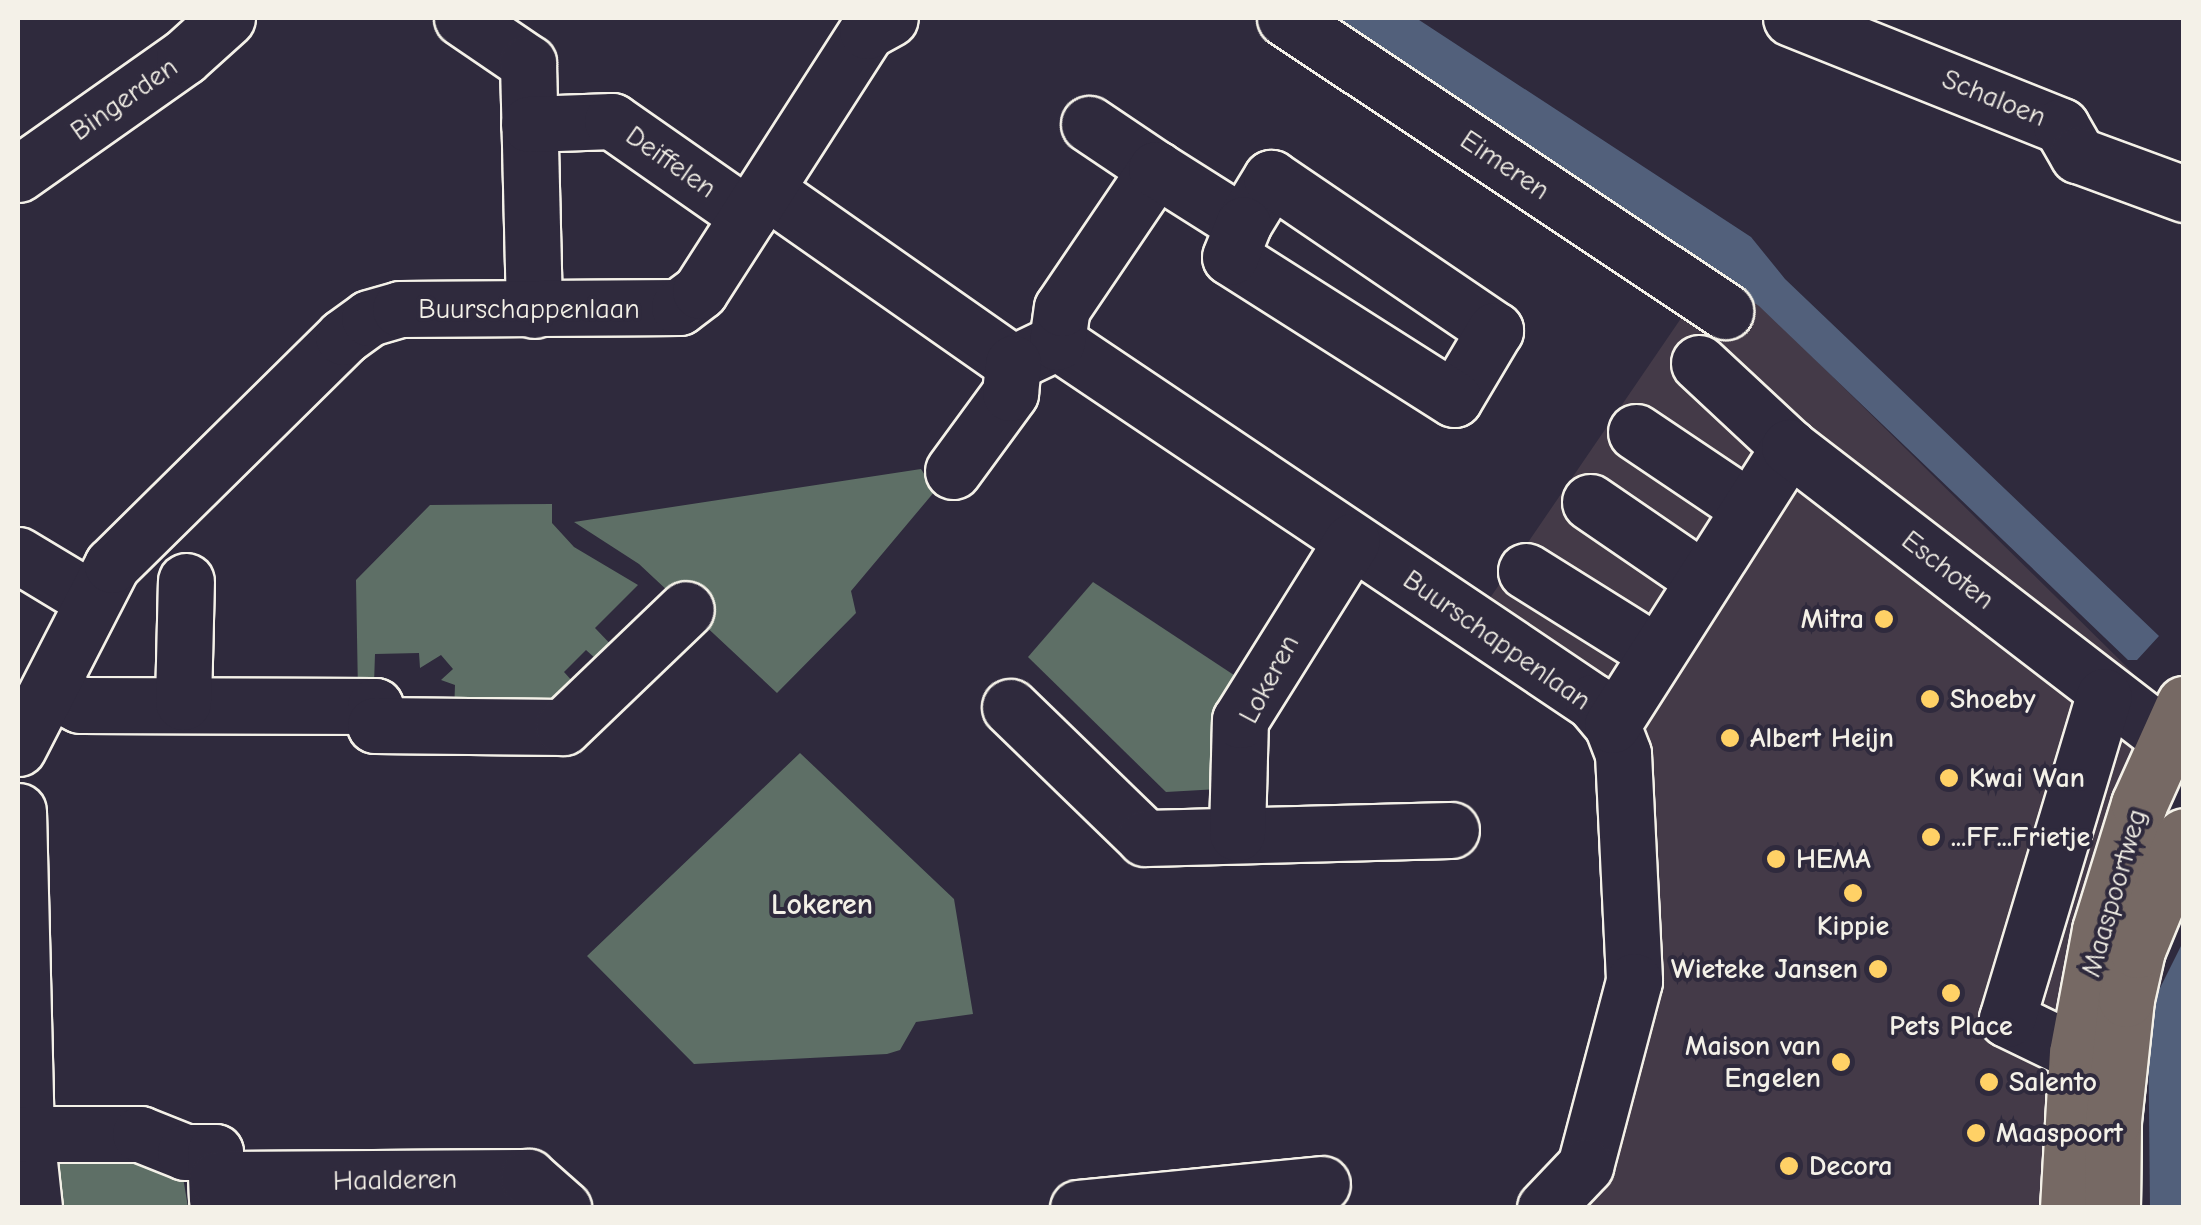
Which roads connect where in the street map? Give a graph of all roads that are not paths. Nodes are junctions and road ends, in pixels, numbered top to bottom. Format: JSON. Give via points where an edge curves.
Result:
{"nodes":[{"id":1,"x":227,"y":18,"type":"edge"},
{"id":2,"x":462,"y":18,"type":"edge"},
{"id":3,"x":890,"y":18,"type":"edge"},
{"id":4,"x":1285,"y":18,"type":"edge"},
{"id":5,"x":1791,"y":18,"type":"edge"},
{"id":6,"x":530,"y":124,"type":"junction"},
{"id":7,"x":1089,"y":124,"type":"dead end"},
{"id":8,"x":1156,"y":170,"type":"junction"},
{"id":9,"x":18,"y":174,"type":"edge"},
{"id":10,"x":2184,"y":194,"type":"edge"},
{"id":11,"x":758,"y":204,"type":"junction"},
{"id":12,"x":1244,"y":224,"type":"junction"},
{"id":13,"x":534,"y":310,"type":"junction"},
{"id":14,"x":1725,"y":311,"type":"dead end"},
{"id":15,"x":1035,"y":353,"type":"junction"},
{"id":16,"x":1699,"y":363,"type":"dead end"},
{"id":17,"x":1636,"y":432,"type":"dead end"},
{"id":18,"x":1789,"y":448,"type":"junction"},
{"id":19,"x":953,"y":471,"type":"dead end"},
{"id":20,"x":1590,"y":502,"type":"dead end"},
{"id":21,"x":1748,"y":508,"type":"junction"},
{"id":22,"x":1352,"y":541,"type":"junction"},
{"id":23,"x":18,"y":555,"type":"edge"},
{"id":24,"x":1526,"y":570,"type":"dead end"},
{"id":25,"x":1701,"y":578,"type":"junction"},
{"id":26,"x":186,"y":581,"type":"dead end"},
{"id":27,"x":91,"y":599,"type":"junction"},
{"id":28,"x":686,"y":610,"type":"dead end"},
{"id":29,"x":1654,"y":651,"type":"junction"},
{"id":30,"x":50,"y":689,"type":"junction"},
{"id":31,"x":2104,"y":696,"type":"junction"},
{"id":32,"x":183,"y":702,"type":"junction"},
{"id":33,"x":1010,"y":707,"type":"dead end"},
{"id":34,"x":1612,"y":725,"type":"junction"},
{"id":35,"x":2177,"y":739,"type":"edge"},
{"id":36,"x":18,"y":748,"type":"edge"},
{"id":37,"x":2184,"y":792,"type":"edge"},
{"id":38,"x":18,"y":810,"type":"edge"},
{"id":39,"x":1451,"y":830,"type":"dead end"},
{"id":40,"x":1237,"y":833,"type":"junction"},
{"id":41,"x":2173,"y":860,"type":"edge"},
{"id":42,"x":2077,"y":1053,"type":"junction"},
{"id":43,"x":26,"y":1134,"type":"junction"},
{"id":44,"x":1322,"y":1184,"type":"dead end"},
{"id":45,"x":217,"y":1193,"type":"edge"},
{"id":46,"x":34,"y":1208,"type":"edge"},
{"id":47,"x":562,"y":1208,"type":"edge"},
{"id":48,"x":1078,"y":1208,"type":"edge"},
{"id":49,"x":1545,"y":1208,"type":"edge"},
{"id":50,"x":2068,"y":1208,"type":"edge"},
{"id":51,"x":2112,"y":1208,"type":"edge"}],
"edges":[{"from":1,"to":9,"type":"street","name":"Bingerden","via":[[184,57]]},
{"from":2,"to":6,"type":"street","via":[[528,64]]},
{"from":3,"to":11,"type":"street","via":[[867,31]]},
{"from":4,"to":14,"type":"street","name":"Eimeren"},
{"from":5,"to":10,"type":"street","name":"Schaloen","via":[[2061,126],[2078,155]]},
{"from":6,"to":11,"type":"street","name":"Deiffelen","via":[[612,121]]},
{"from":6,"to":13,"type":"street"},
{"from":7,"to":8,"type":"street"},
{"from":8,"to":12,"type":"street"},
{"from":8,"to":15,"type":"street"},
{"from":11,"to":13,"type":"street","name":"Buurschappenlaan","via":[[700,291],[679,307]]},
{"from":11,"to":15,"type":"street","name":"Buurschappenlaan"},
{"from":12,"to":12,"type":"street","via":[[1271,178],[1495,330],[1444,416],[1230,257]]},
{"from":13,"to":27,"type":"street","name":"Buurschappenlaan","via":[[400,309],[369,318],[191,485],[112,565]]},
{"from":15,"to":19,"type":"street"},
{"from":15,"to":22,"type":"street","name":"Buurschappenlaan"},
{"from":16,"to":18,"type":"street","name":"Eschoten"},
{"from":17,"to":21,"type":"street"},
{"from":18,"to":21,"type":"street"},
{"from":18,"to":31,"type":"street","name":"Eschoten","via":[[2081,671]]},
{"from":20,"to":25,"type":"street"},
{"from":21,"to":25,"type":"street"},
{"from":22,"to":34,"type":"street","name":"Buurschappenlaan","via":[[1592,702]]},
{"from":22,"to":40,"type":"street","name":"Lokeren","via":[[1240,720]]},
{"from":23,"to":27,"type":"street"},
{"from":24,"to":29,"type":"street"},
{"from":25,"to":29,"type":"street"},
{"from":26,"to":32,"type":"street"},
{"from":27,"to":30,"type":"street","name":"Buurschappenlaan"},
{"from":28,"to":32,"type":"street","via":[[563,726],[375,725],[375,706]]},
{"from":29,"to":34,"type":"street"},
{"from":30,"to":32,"type":"street","via":[[80,705]]},
{"from":30,"to":36,"type":"street","name":"Buurschappenlaan"},
{"from":31,"to":35,"type":"street","name":"Maaspoortweg"},
{"from":31,"to":42,"type":"street","via":[[2008,1019]]},
{"from":33,"to":40,"type":"street","via":[[1145,838]]},
{"from":34,"to":49,"type":"street","name":"Buurschappenlaan","via":[[1624,754],[1634,981],[1585,1166]]},
{"from":35,"to":42,"type":"main road","name":"Maaspoortweg","via":[[2118,867]]},
{"from":37,"to":41,"type":"main road","name":"Maaspoortweg","via":[[2160,848]]},
{"from":38,"to":43,"type":"street"},
{"from":39,"to":40,"type":"street"},
{"from":41,"to":51,"type":"main road","name":"Maaspoortweg","via":[[2126,999],[2112,1121]]},
{"from":42,"to":50,"type":"main road","name":"Maaspoortweg"},
{"from":43,"to":45,"type":"street","name":"Haalderen","via":[[140,1134],[185,1152],[215,1152]]},
{"from":43,"to":46,"type":"street"},
{"from":44,"to":48,"type":"street"},
{"from":45,"to":47,"type":"street","name":"Haalderen","via":[[528,1177]]}]}
